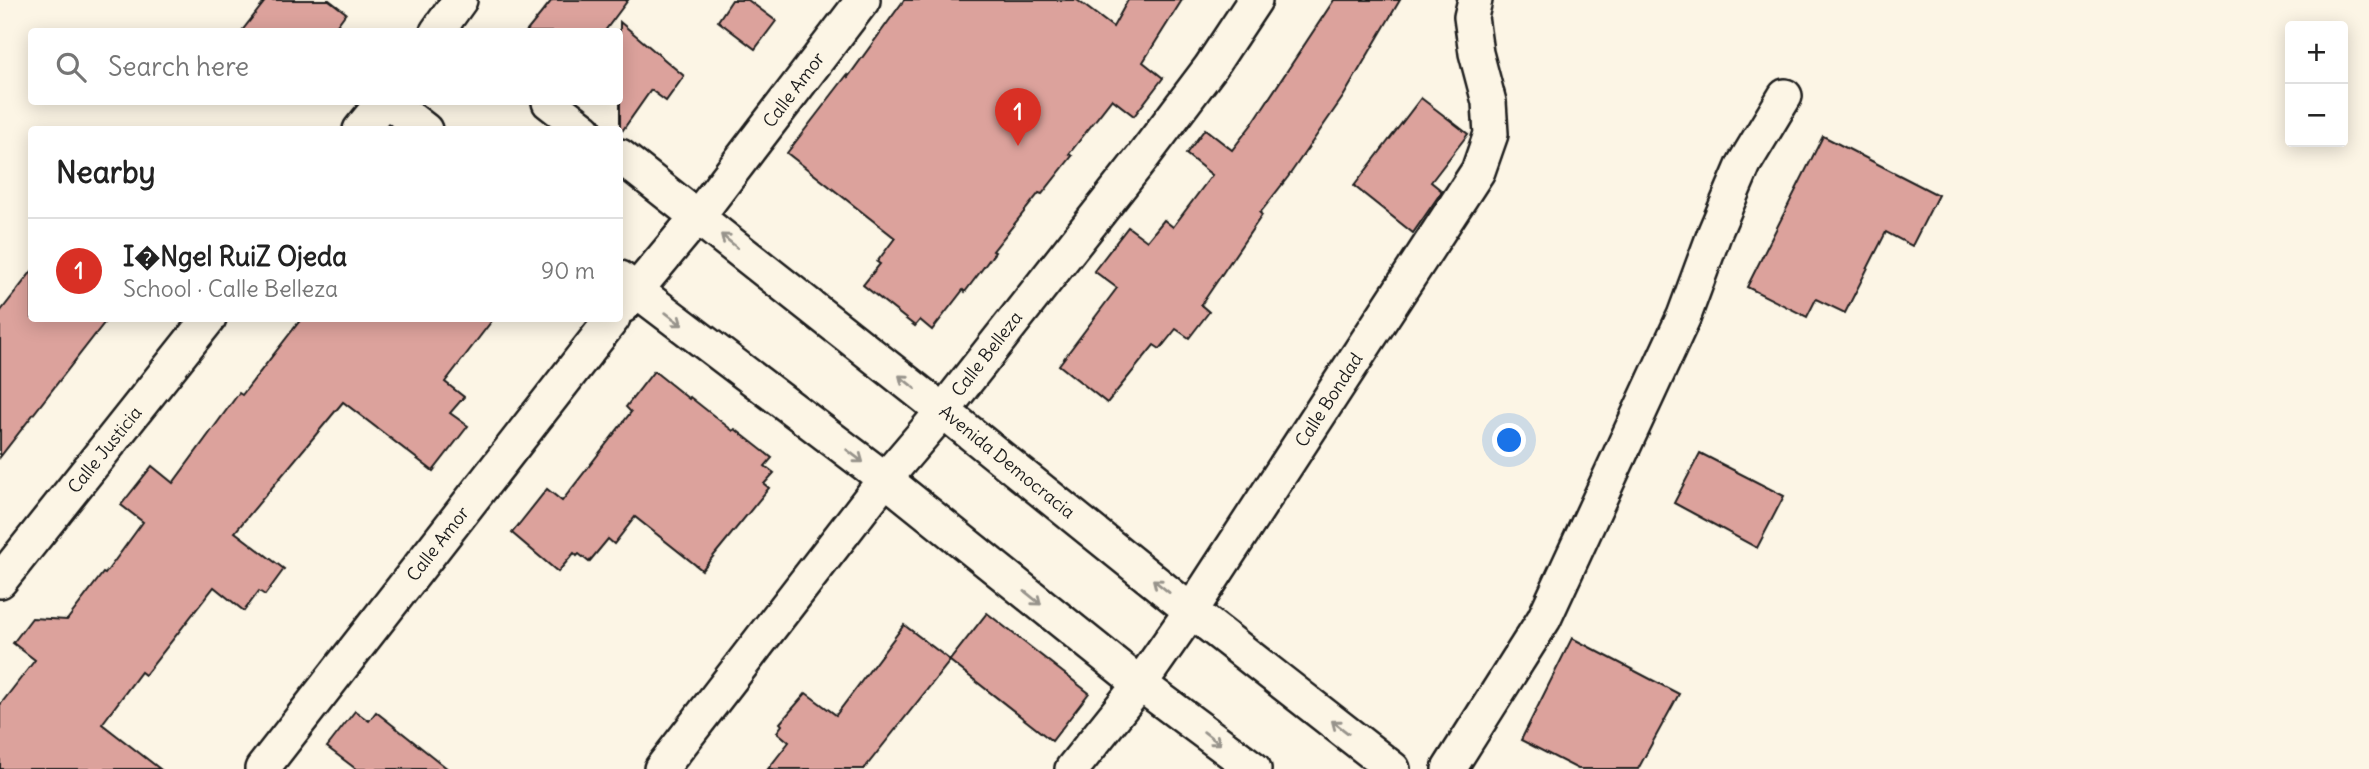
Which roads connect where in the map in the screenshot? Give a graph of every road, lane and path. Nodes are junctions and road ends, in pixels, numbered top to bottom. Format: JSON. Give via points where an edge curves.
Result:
{"nodes":[{"id":1,"x":863,"y":0,"type":"edge"},
{"id":2,"x":1255,"y":0,"type":"edge"},
{"id":3,"x":1475,"y":0,"type":"edge"},
{"id":4,"x":1785,"y":96,"type":"dead end"},
{"id":5,"x":381,"y":105,"type":"edge"},
{"id":6,"x":393,"y":105,"type":"edge"},
{"id":7,"x":552,"y":105,"type":"edge"},
{"id":8,"x":363,"y":126,"type":"edge"},
{"id":9,"x":420,"y":126,"type":"edge"},
{"id":10,"x":580,"y":126,"type":"edge"},
{"id":11,"x":623,"y":158,"type":"edge"},
{"id":12,"x":698,"y":216,"type":"junction"},
{"id":13,"x":625,"y":293,"type":"edge"},
{"id":14,"x":206,"y":322,"type":"edge"},
{"id":15,"x":610,"y":322,"type":"edge"},
{"id":16,"x":943,"y":411,"type":"junction"},
{"id":17,"x":885,"y":479,"type":"junction"},
{"id":18,"x":0,"y":581,"type":"edge"},
{"id":19,"x":1191,"y":611,"type":"junction"},
{"id":20,"x":1140,"y":684,"type":"junction"},
{"id":21,"x":262,"y":769,"type":"edge"},
{"id":22,"x":661,"y":769,"type":"edge"},
{"id":23,"x":1072,"y":769,"type":"edge"},
{"id":24,"x":1254,"y":769,"type":"edge"},
{"id":25,"x":1393,"y":769,"type":"edge"},
{"id":26,"x":1449,"y":769,"type":"edge"}],
"edges":[{"from":1,"to":12,"type":"street","name":"Calle Amor"},
{"from":2,"to":16,"type":"street","name":"Calle Belleza","via":[[1203,78]]},
{"from":3,"to":19,"type":"street","name":"Calle Bondad","via":[[1471,17],[1491,134],[1478,171]]},
{"from":4,"to":26,"type":"street","via":[[1744,164],[1684,316],[1544,619]]},
{"from":5,"to":8,"type":"street"},
{"from":6,"to":9,"type":"street"},
{"from":7,"to":10,"type":"street"},
{"from":11,"to":12,"type":"street","name":"Avenida Democracia"},
{"from":12,"to":13,"type":"street","name":"Calle Amor"},
{"from":16,"to":12,"type":"street","name":"Avenida Democracia","one_way":true},
{"from":13,"to":17,"type":"street","one_way":true},
{"from":14,"to":18,"type":"street","name":"Calle Justicia"},
{"from":15,"to":21,"type":"street","name":"Calle Amor"},
{"from":16,"to":17,"type":"street","name":"Calle Belleza"},
{"from":19,"to":16,"type":"street","name":"Avenida Democracia","one_way":true},
{"from":17,"to":20,"type":"street","one_way":true},
{"from":17,"to":22,"type":"street","name":"Calle Belleza"},
{"from":19,"to":20,"type":"street","name":"Calle Bondad"},
{"from":25,"to":19,"type":"street","name":"Avenida Democracia","one_way":true},
{"from":20,"to":23,"type":"street","name":"Calle Bondad"},
{"from":20,"to":24,"type":"street","one_way":true}]}
